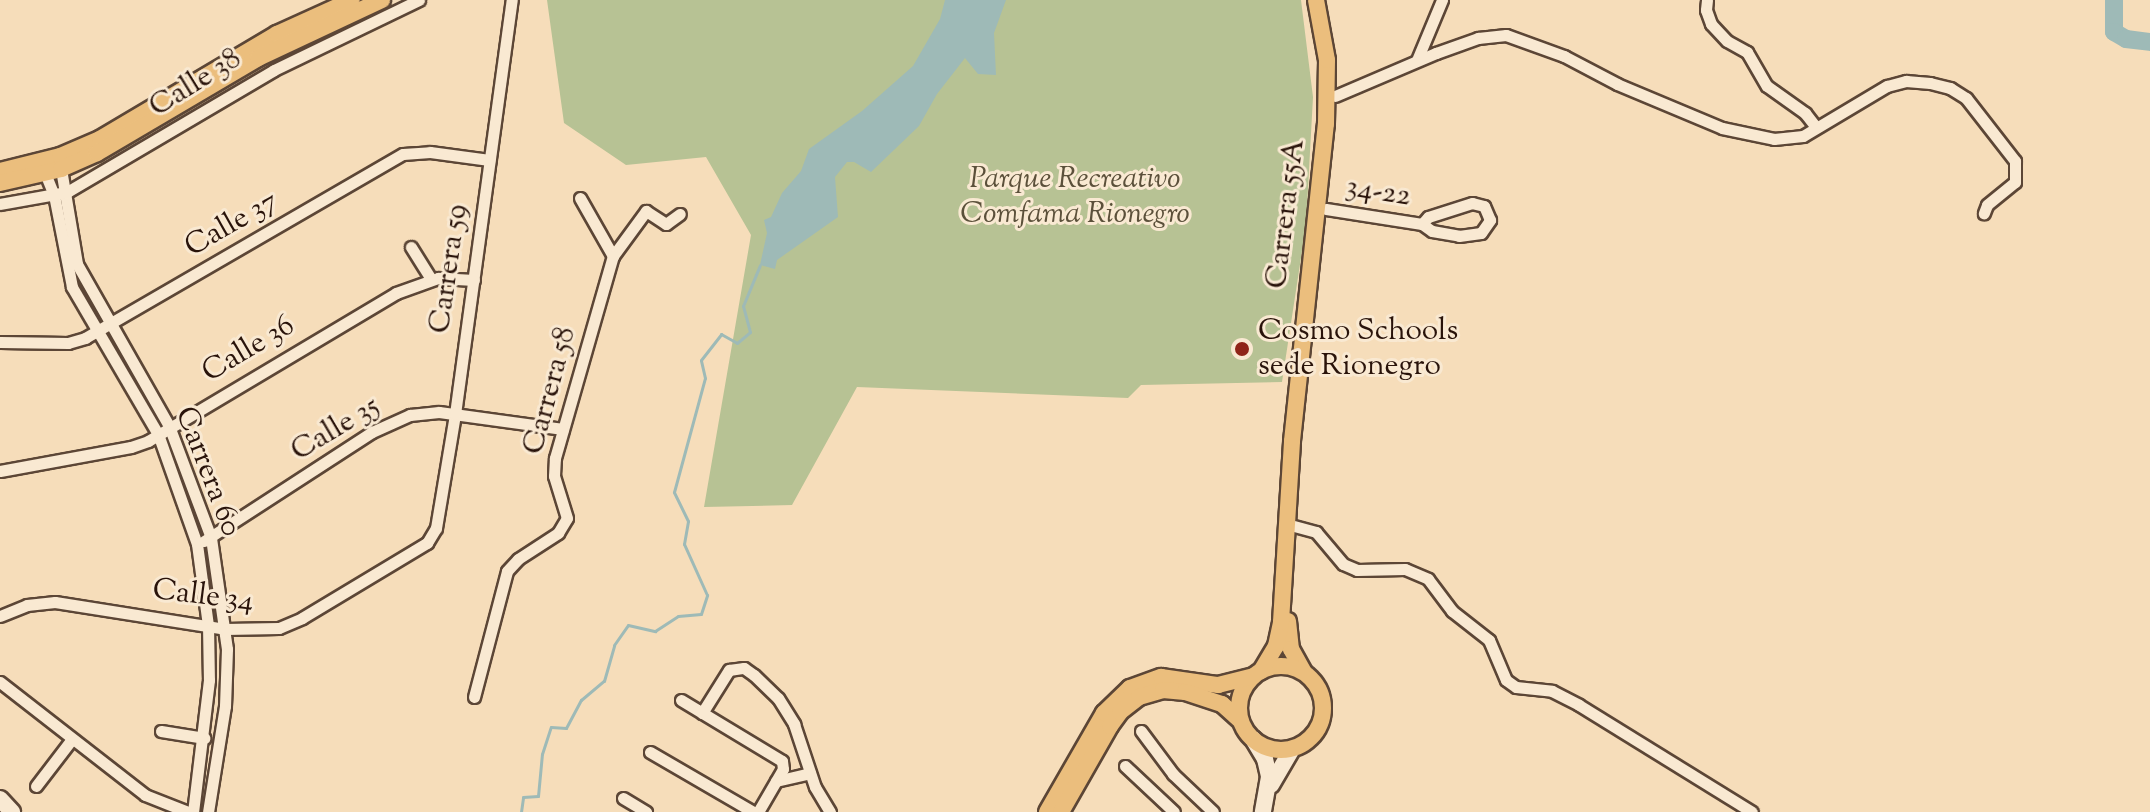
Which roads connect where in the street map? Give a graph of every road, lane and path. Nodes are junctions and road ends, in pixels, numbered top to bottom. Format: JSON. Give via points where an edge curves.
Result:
{"nodes":[{"id":1,"x":352,"y":0,"type":"edge"},
{"id":2,"x":382,"y":0,"type":"edge"},
{"id":3,"x":419,"y":0,"type":"edge"},
{"id":4,"x":512,"y":0,"type":"edge"},
{"id":5,"x":1316,"y":0,"type":"edge"},
{"id":6,"x":1324,"y":0,"type":"edge"},
{"id":7,"x":1442,"y":0,"type":"edge"},
{"id":8,"x":1707,"y":0,"type":"edge"},
{"id":9,"x":1417,"y":60,"type":"junction"},
{"id":10,"x":1335,"y":96,"type":"junction"},
{"id":11,"x":1815,"y":126,"type":"junction"},
{"id":12,"x":489,"y":160,"type":"junction"},
{"id":13,"x":0,"y":171,"type":"edge"},
{"id":14,"x":53,"y":171,"type":"junction"},
{"id":15,"x":0,"y":183,"type":"edge"},
{"id":16,"x":67,"y":192,"type":"junction"},
{"id":17,"x":54,"y":195,"type":"junction"},
{"id":18,"x":580,"y":198,"type":"dead end"},
{"id":19,"x":0,"y":204,"type":"edge"},
{"id":20,"x":1326,"y":209,"type":"junction"},
{"id":21,"x":1984,"y":213,"type":"dead end"},
{"id":22,"x":680,"y":214,"type":"dead end"},
{"id":23,"x":1422,"y":224,"type":"junction"},
{"id":24,"x":411,"y":247,"type":"dead end"},
{"id":25,"x":613,"y":256,"type":"junction"},
{"id":26,"x":431,"y":279,"type":"junction"},
{"id":27,"x":474,"y":280,"type":"junction"},
{"id":28,"x":110,"y":324,"type":"junction"},
{"id":29,"x":98,"y":331,"type":"junction"},
{"id":30,"x":0,"y":342,"type":"edge"},
{"id":31,"x":455,"y":414,"type":"junction"},
{"id":32,"x":169,"y":426,"type":"junction"},
{"id":33,"x":563,"y":429,"type":"junction"},
{"id":34,"x":158,"y":434,"type":"junction"},
{"id":35,"x":0,"y":471,"type":"edge"},
{"id":36,"x":1294,"y":526,"type":"junction"},
{"id":37,"x":211,"y":538,"type":"junction"},
{"id":38,"x":427,"y":543,"type":"joint"},
{"id":39,"x":197,"y":544,"type":"junction"},
{"id":40,"x":0,"y":616,"type":"edge"},
{"id":41,"x":208,"y":625,"type":"junction"},
{"id":42,"x":225,"y":629,"type":"junction"},
{"id":43,"x":1304,"y":672,"type":"junction"},
{"id":44,"x":1257,"y":673,"type":"junction"},
{"id":45,"x":0,"y":682,"type":"edge"},
{"id":46,"x":474,"y":697,"type":"dead end"},
{"id":47,"x":681,"y":700,"type":"dead end"},
{"id":48,"x":702,"y":713,"type":"junction"},
{"id":49,"x":1241,"y":721,"type":"junction"},
{"id":50,"x":161,"y":731,"type":"dead end"},
{"id":51,"x":1141,"y":731,"type":"dead end"},
{"id":52,"x":204,"y":738,"type":"junction"},
{"id":53,"x":72,"y":739,"type":"junction"},
{"id":54,"x":1253,"y":739,"type":"junction"},
{"id":55,"x":1292,"y":749,"type":"junction"},
{"id":56,"x":650,"y":752,"type":"dead end"},
{"id":57,"x":1125,"y":766,"type":"dead end"},
{"id":58,"x":810,"y":773,"type":"junction"},
{"id":59,"x":776,"y":781,"type":"junction"},
{"id":60,"x":36,"y":786,"type":"dead end"},
{"id":61,"x":1269,"y":790,"type":"junction"},
{"id":62,"x":623,"y":798,"type":"dead end"},
{"id":63,"x":0,"y":799,"type":"edge"},
{"id":64,"x":12,"y":812,"type":"edge"},
{"id":65,"x":190,"y":812,"type":"edge"},
{"id":66,"x":208,"y":812,"type":"edge"},
{"id":67,"x":646,"y":812,"type":"edge"},
{"id":68,"x":756,"y":812,"type":"edge"},
{"id":69,"x":830,"y":812,"type":"edge"},
{"id":70,"x":1047,"y":812,"type":"edge"},
{"id":71,"x":1061,"y":812,"type":"edge"},
{"id":72,"x":1174,"y":812,"type":"edge"},
{"id":73,"x":1213,"y":812,"type":"edge"},
{"id":74,"x":1263,"y":812,"type":"edge"},
{"id":75,"x":1752,"y":812,"type":"edge"}],
"edges":[{"from":1,"to":13,"type":"main road","name":"Calle 38","via":[[277,34],[100,139],[60,156]]},
{"from":2,"to":14,"type":"main road","name":"Calle 38","via":[[269,52],[118,142]]},
{"from":3,"to":16,"type":"street","name":"Calle 38","via":[[274,70]]},
{"from":4,"to":12,"type":"street","name":"Carrera 59"},
{"from":5,"to":44,"type":"main road","name":"Carrera 55A","via":[[1327,60],[1326,124],[1292,441],[1281,622],[1276,646]]},
{"from":6,"to":10,"type":"main road","name":"Carrera 55A"},
{"from":7,"to":9,"type":"street"},
{"from":8,"to":11,"type":"street","via":[[1711,24],[1747,52],[1767,86]]},
{"from":9,"to":10,"type":"street"},
{"from":9,"to":11,"type":"street","via":[[1478,38],[1506,35],[1722,128],[1774,139],[1803,136]]},
{"from":10,"to":20,"type":"main road","name":"Carrera 55A"},
{"from":11,"to":21,"type":"street","via":[[1887,86],[1906,81],[1950,88],[1966,98],[2015,161],[2015,182]]},
{"from":12,"to":27,"type":"street","name":"Carrera 59"},
{"from":12,"to":28,"type":"street","name":"Calle 37","via":[[403,154]]},
{"from":14,"to":15,"type":"main road","name":"Calle 38"},
{"from":14,"to":16,"type":"street","name":"Carrera 60"},
{"from":14,"to":17,"type":"street","name":"Carrera 60"},
{"from":16,"to":17,"type":"street","name":"Calle 38"},
{"from":16,"to":28,"type":"street","name":"Carrera 60","via":[[77,264]]},
{"from":17,"to":19,"type":"street","name":"Calle 38"},
{"from":17,"to":29,"type":"street","name":"Carrera 60","via":[[66,268]]},
{"from":18,"to":25,"type":"street"},
{"from":20,"to":23,"type":"street","name":"34-22"},
{"from":20,"to":36,"type":"main road","name":"Carrera 55A"},
{"from":22,"to":25,"type":"street","via":[[666,224],[646,211]]},
{"from":23,"to":23,"type":"street","name":"34-22","via":[[1441,233],[1470,236],[1486,231],[1490,220],[1484,206],[1472,203],[1428,217]]},
{"from":24,"to":26,"type":"street"},
{"from":25,"to":33,"type":"street","name":"Carrera 58"},
{"from":26,"to":27,"type":"street","name":"Calle 36"},
{"from":26,"to":32,"type":"street","name":"Calle 36","via":[[396,293]]},
{"from":27,"to":31,"type":"street","name":"Carrera 59"},
{"from":28,"to":29,"type":"street","name":"Calle 37"},
{"from":28,"to":32,"type":"street","name":"Carrera 60"},
{"from":29,"to":30,"type":"street","name":"Calle 37","via":[[68,343]]},
{"from":29,"to":34,"type":"street","name":"Carrera 60"},
{"from":31,"to":33,"type":"street","name":"Calle 35"},
{"from":31,"to":37,"type":"street","name":"Calle 35","via":[[418,413],[372,432]]},
{"from":31,"to":38,"type":"street","name":"Carrera 59","via":[[436,528]]},
{"from":32,"to":34,"type":"street","name":"Calle 36"},
{"from":32,"to":37,"type":"street","name":"Carrera 60"},
{"from":33,"to":46,"type":"street","name":"Carrera 58","via":[[554,476],[567,518],[558,533],[507,571]]},
{"from":34,"to":35,"type":"street","name":"Calle 36","via":[[131,447]]},
{"from":34,"to":39,"type":"street","name":"Carrera 60"},
{"from":36,"to":43,"type":"main road","name":"Carrera 55A","via":[[1288,631]]},
{"from":36,"to":75,"type":"street","via":[[1316,532],[1343,564],[1357,570],[1405,569],[1428,579],[1452,611],[1489,640],[1506,680],[1516,687],[1552,691],[1579,705]]},
{"from":37,"to":39,"type":"street","name":"Calle 35"},
{"from":37,"to":42,"type":"street","name":"Carrera 60"},
{"from":38,"to":42,"type":"street","name":"Calle 34","via":[[279,628]]},
{"from":39,"to":41,"type":"street","name":"Carrera 60"},
{"from":40,"to":41,"type":"street","name":"Calle 34","via":[[55,602]]},
{"from":41,"to":42,"type":"street","name":"Calle 34"},
{"from":41,"to":52,"type":"street","name":"Carrera 60"},
{"from":42,"to":66,"type":"street","name":"Carrera 60","via":[[225,706]]},
{"from":43,"to":44,"type":"main road","via":[[1279,665]]},
{"from":43,"to":55,"type":"main road","via":[[1320,690],[1323,714],[1313,736]]},
{"from":44,"to":49,"type":"main road","via":[[1240,697]]},
{"from":44,"to":70,"type":"main road","via":[[1218,685],[1161,677],[1130,688],[1104,713]]},
{"from":45,"to":53,"type":"street"},
{"from":47,"to":48,"type":"street"},
{"from":48,"to":58,"type":"street","via":[[726,673],[744,668],[787,711]]},
{"from":48,"to":59,"type":"street","via":[[778,757],[783,769]]},
{"from":49,"to":54,"type":"main road"},
{"from":49,"to":71,"type":"main road","via":[[1222,704],[1185,692],[1163,690],[1139,697],[1115,719]]},
{"from":50,"to":52,"type":"street"},
{"from":51,"to":73,"type":"street","via":[[1173,774]]},
{"from":52,"to":65,"type":"street","name":"Carrera 60"},
{"from":53,"to":60,"type":"street"},
{"from":53,"to":65,"type":"street","via":[[145,795]]},
{"from":54,"to":55,"type":"main road","via":[[1267,748]]},
{"from":54,"to":61,"type":"main road","via":[[1268,768]]},
{"from":55,"to":61,"type":"main road"},
{"from":56,"to":68,"type":"street"},
{"from":57,"to":72,"type":"street"},
{"from":58,"to":59,"type":"street"},
{"from":58,"to":69,"type":"street"},
{"from":59,"to":68,"type":"street"},
{"from":61,"to":74,"type":"main road"},
{"from":62,"to":67,"type":"street"},
{"from":63,"to":64,"type":"main road"}]}
